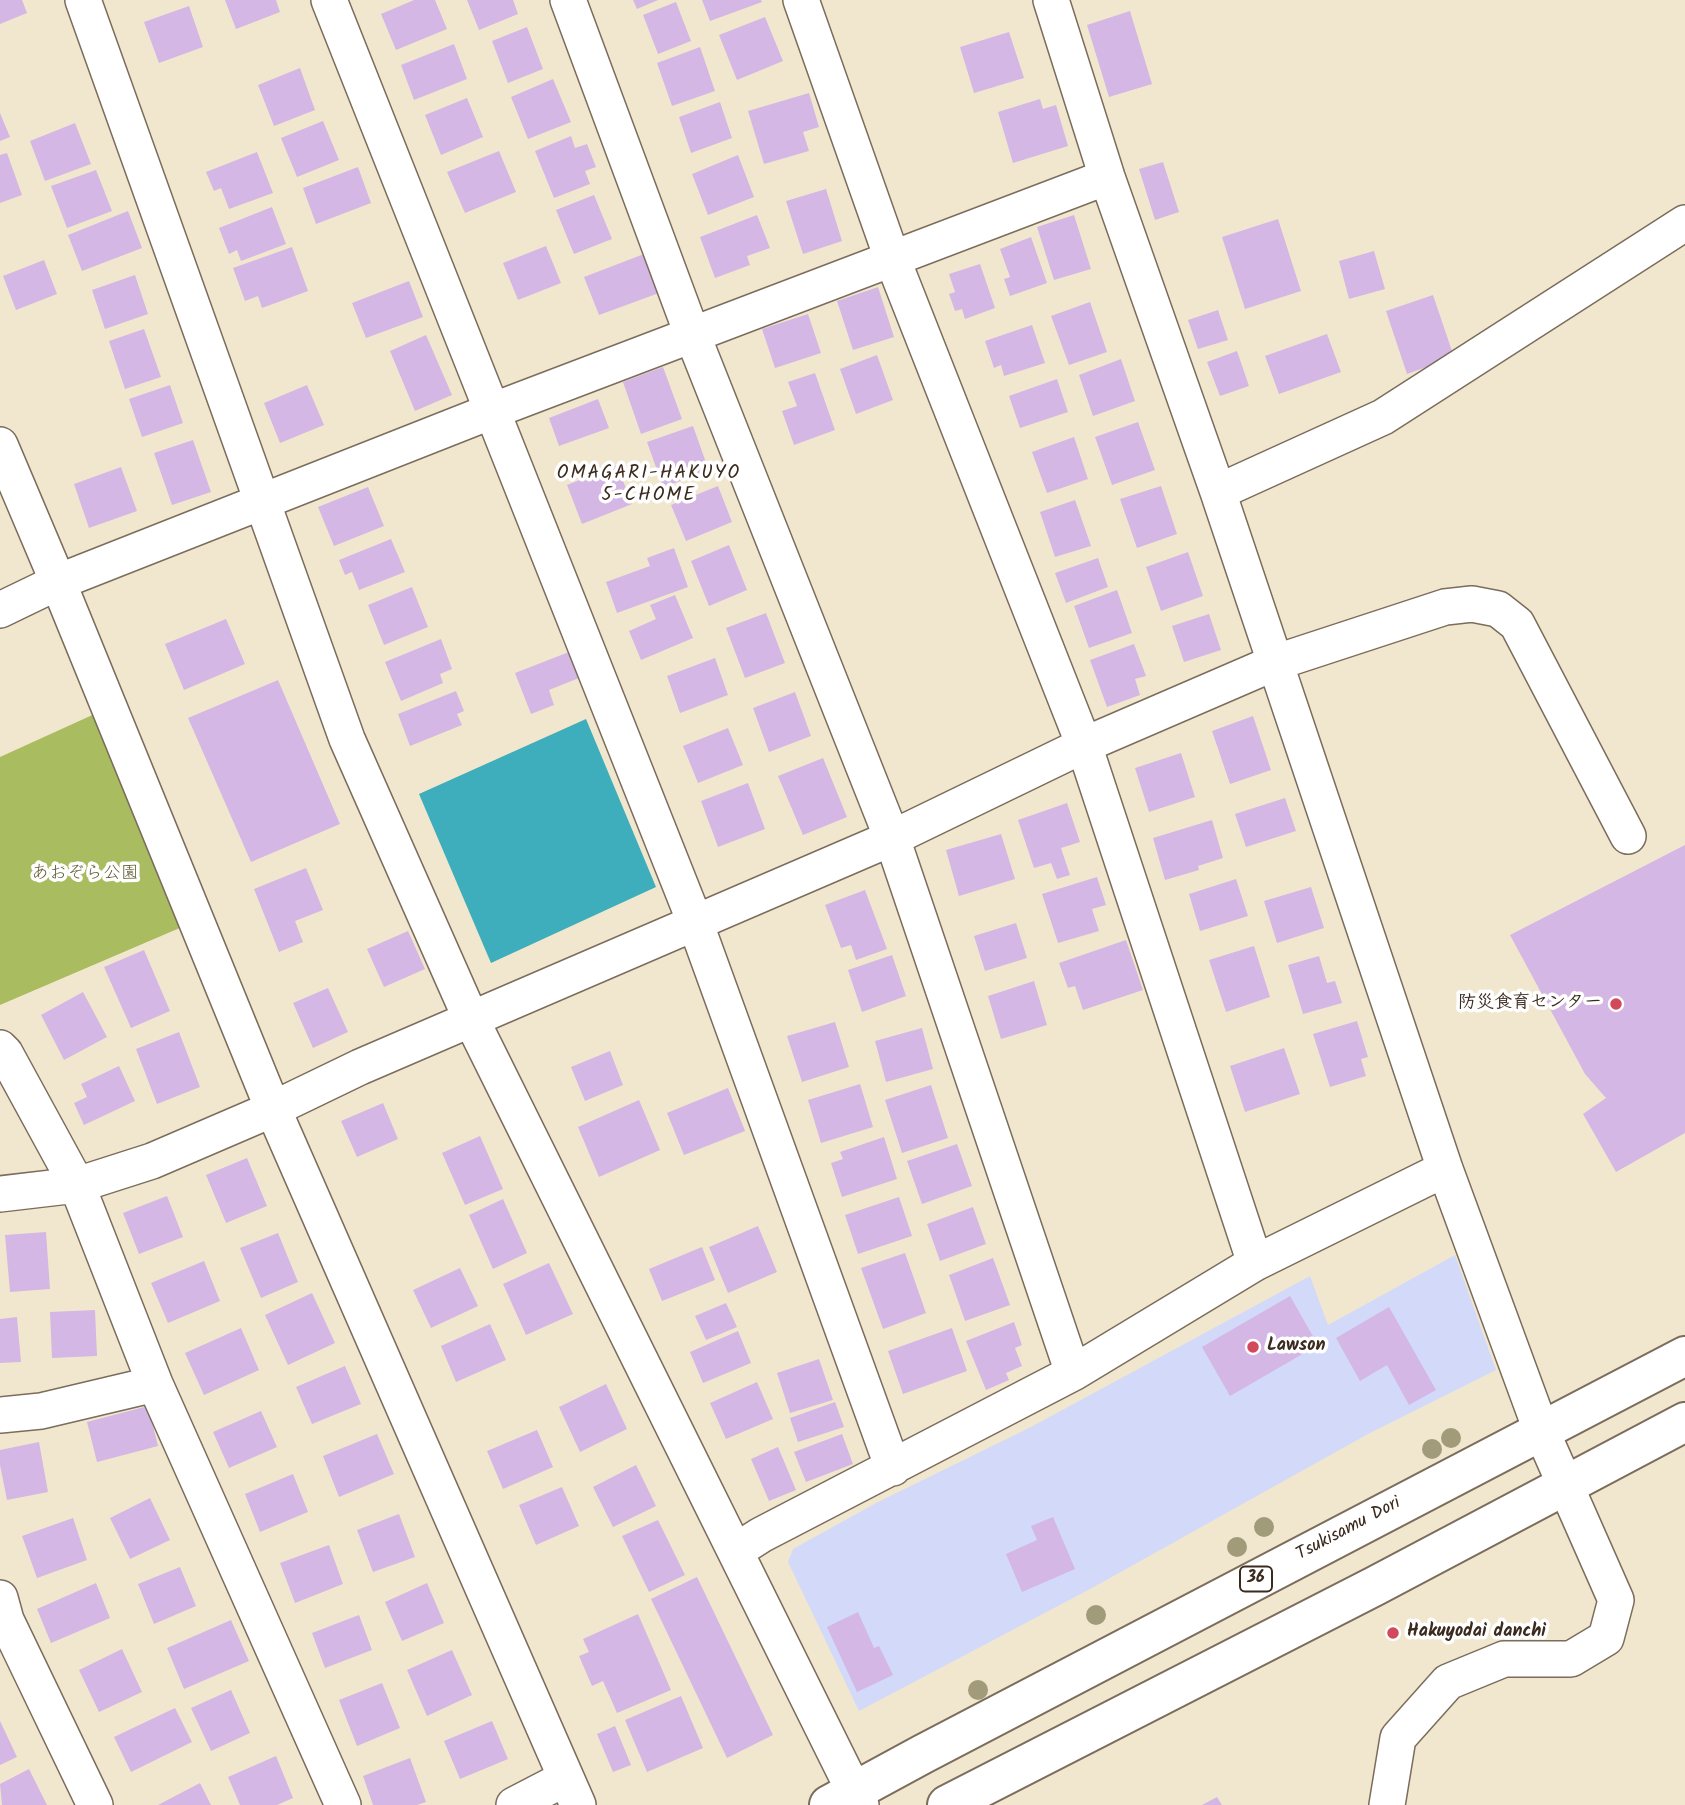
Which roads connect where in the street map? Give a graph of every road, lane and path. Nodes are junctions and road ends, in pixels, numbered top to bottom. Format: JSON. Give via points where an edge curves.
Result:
{"nodes":[{"id":1,"x":83,"y":0,"type":"edge"},
{"id":2,"x":329,"y":0,"type":"edge"},
{"id":3,"x":568,"y":0,"type":"edge"},
{"id":4,"x":800,"y":0,"type":"edge"},
{"id":5,"x":1051,"y":0,"type":"edge"},
{"id":6,"x":1107,"y":177,"type":"junction"},
{"id":7,"x":1685,"y":223,"type":"edge"},
{"id":8,"x":892,"y":258,"type":"junction"},
{"id":9,"x":692,"y":334,"type":"junction"},
{"id":10,"x":492,"y":411,"type":"junction"},
{"id":11,"x":0,"y":445,"type":"edge"},
{"id":12,"x":1218,"y":492,"type":"junction"},
{"id":13,"x":261,"y":501,"type":"junction"},
{"id":14,"x":58,"y":582,"type":"junction"},
{"id":15,"x":0,"y":610,"type":"edge"},
{"id":16,"x":1274,"y":663,"type":"junction"},
{"id":17,"x":1084,"y":745,"type":"junction"},
{"id":18,"x":1628,"y":836,"type":"dead end"},
{"id":19,"x":892,"y":838,"type":"junction"},
{"id":20,"x":695,"y":922,"type":"junction"},
{"id":21,"x":471,"y":1019,"type":"junction"},
{"id":22,"x":0,"y":1048,"type":"edge"},
{"id":23,"x":273,"y":1109,"type":"junction"},
{"id":24,"x":1445,"y":1169,"type":"junction"},
{"id":25,"x":77,"y":1185,"type":"junction"},
{"id":26,"x":0,"y":1194,"type":"edge"},
{"id":27,"x":1255,"y":1263,"type":"junction"},
{"id":28,"x":1685,"y":1356,"type":"edge"},
{"id":29,"x":1073,"y":1373,"type":"junction"},
{"id":30,"x":155,"y":1384,"type":"junction"},
{"id":31,"x":0,"y":1415,"type":"edge"},
{"id":32,"x":1685,"y":1422,"type":"edge"},
{"id":33,"x":1541,"y":1430,"type":"junction"},
{"id":34,"x":893,"y":1468,"type":"junction"},
{"id":35,"x":1566,"y":1484,"type":"junction"},
{"id":36,"x":736,"y":1551,"type":"junction"},
{"id":37,"x":0,"y":1598,"type":"edge"},
{"id":38,"x":572,"y":1792,"type":"edge"},
{"id":39,"x":848,"y":1801,"type":"edge"},
{"id":40,"x":95,"y":1805,"type":"edge"},
{"id":41,"x":343,"y":1805,"type":"edge"},
{"id":42,"x":514,"y":1805,"type":"edge"},
{"id":43,"x":947,"y":1805,"type":"edge"},
{"id":44,"x":1387,"y":1805,"type":"edge"}],
"edges":[{"from":1,"to":13,"type":"street"},
{"from":2,"to":10,"type":"street"},
{"from":3,"to":9,"type":"street"},
{"from":4,"to":8,"type":"street"},
{"from":5,"to":6,"type":"street"},
{"from":6,"to":8,"type":"street"},
{"from":6,"to":12,"type":"street"},
{"from":7,"to":12,"type":"street","via":[[1383,417]]},
{"from":8,"to":9,"type":"street"},
{"from":8,"to":17,"type":"street"},
{"from":9,"to":10,"type":"street"},
{"from":9,"to":19,"type":"street"},
{"from":10,"to":13,"type":"street"},
{"from":10,"to":20,"type":"street"},
{"from":11,"to":14,"type":"street"},
{"from":12,"to":16,"type":"street"},
{"from":13,"to":14,"type":"street"},
{"from":13,"to":21,"type":"street","via":[[347,738]]},
{"from":14,"to":15,"type":"street"},
{"from":14,"to":23,"type":"street"},
{"from":16,"to":17,"type":"street"},
{"from":16,"to":18,"type":"street","via":[[1445,607],[1472,604],[1497,609],[1517,624]]},
{"from":16,"to":24,"type":"street"},
{"from":17,"to":19,"type":"street"},
{"from":17,"to":27,"type":"street"},
{"from":19,"to":20,"type":"street"},
{"from":19,"to":29,"type":"street"},
{"from":20,"to":21,"type":"street"},
{"from":20,"to":34,"type":"street"},
{"from":21,"to":23,"type":"street"},
{"from":21,"to":36,"type":"street"},
{"from":22,"to":25,"type":"street"},
{"from":23,"to":25,"type":"street","via":[[152,1161]]},
{"from":23,"to":38,"type":"street"},
{"from":24,"to":27,"type":"street"},
{"from":24,"to":33,"type":"street"},
{"from":25,"to":26,"type":"street"},
{"from":25,"to":30,"type":"street"},
{"from":27,"to":29,"type":"street"},
{"from":28,"to":33,"type":"highway","name":"Tsukisamu Dori","number":"36"},
{"from":29,"to":34,"type":"street"},
{"from":30,"to":31,"type":"street","via":[[41,1411]]},
{"from":30,"to":41,"type":"street"},
{"from":32,"to":35,"type":"highway"},
{"from":33,"to":35,"type":"street"},
{"from":33,"to":39,"type":"highway","name":"Tsukisamu Dori","number":"36"},
{"from":34,"to":36,"type":"street"},
{"from":35,"to":43,"type":"highway"},
{"from":35,"to":44,"type":"street","via":[[1616,1600],[1605,1638],[1571,1659],[1504,1659],[1448,1682],[1398,1738]]},
{"from":36,"to":39,"type":"street"},
{"from":37,"to":40,"type":"street","via":[[6,1620]]},
{"from":38,"to":42,"type":"street"}]}
